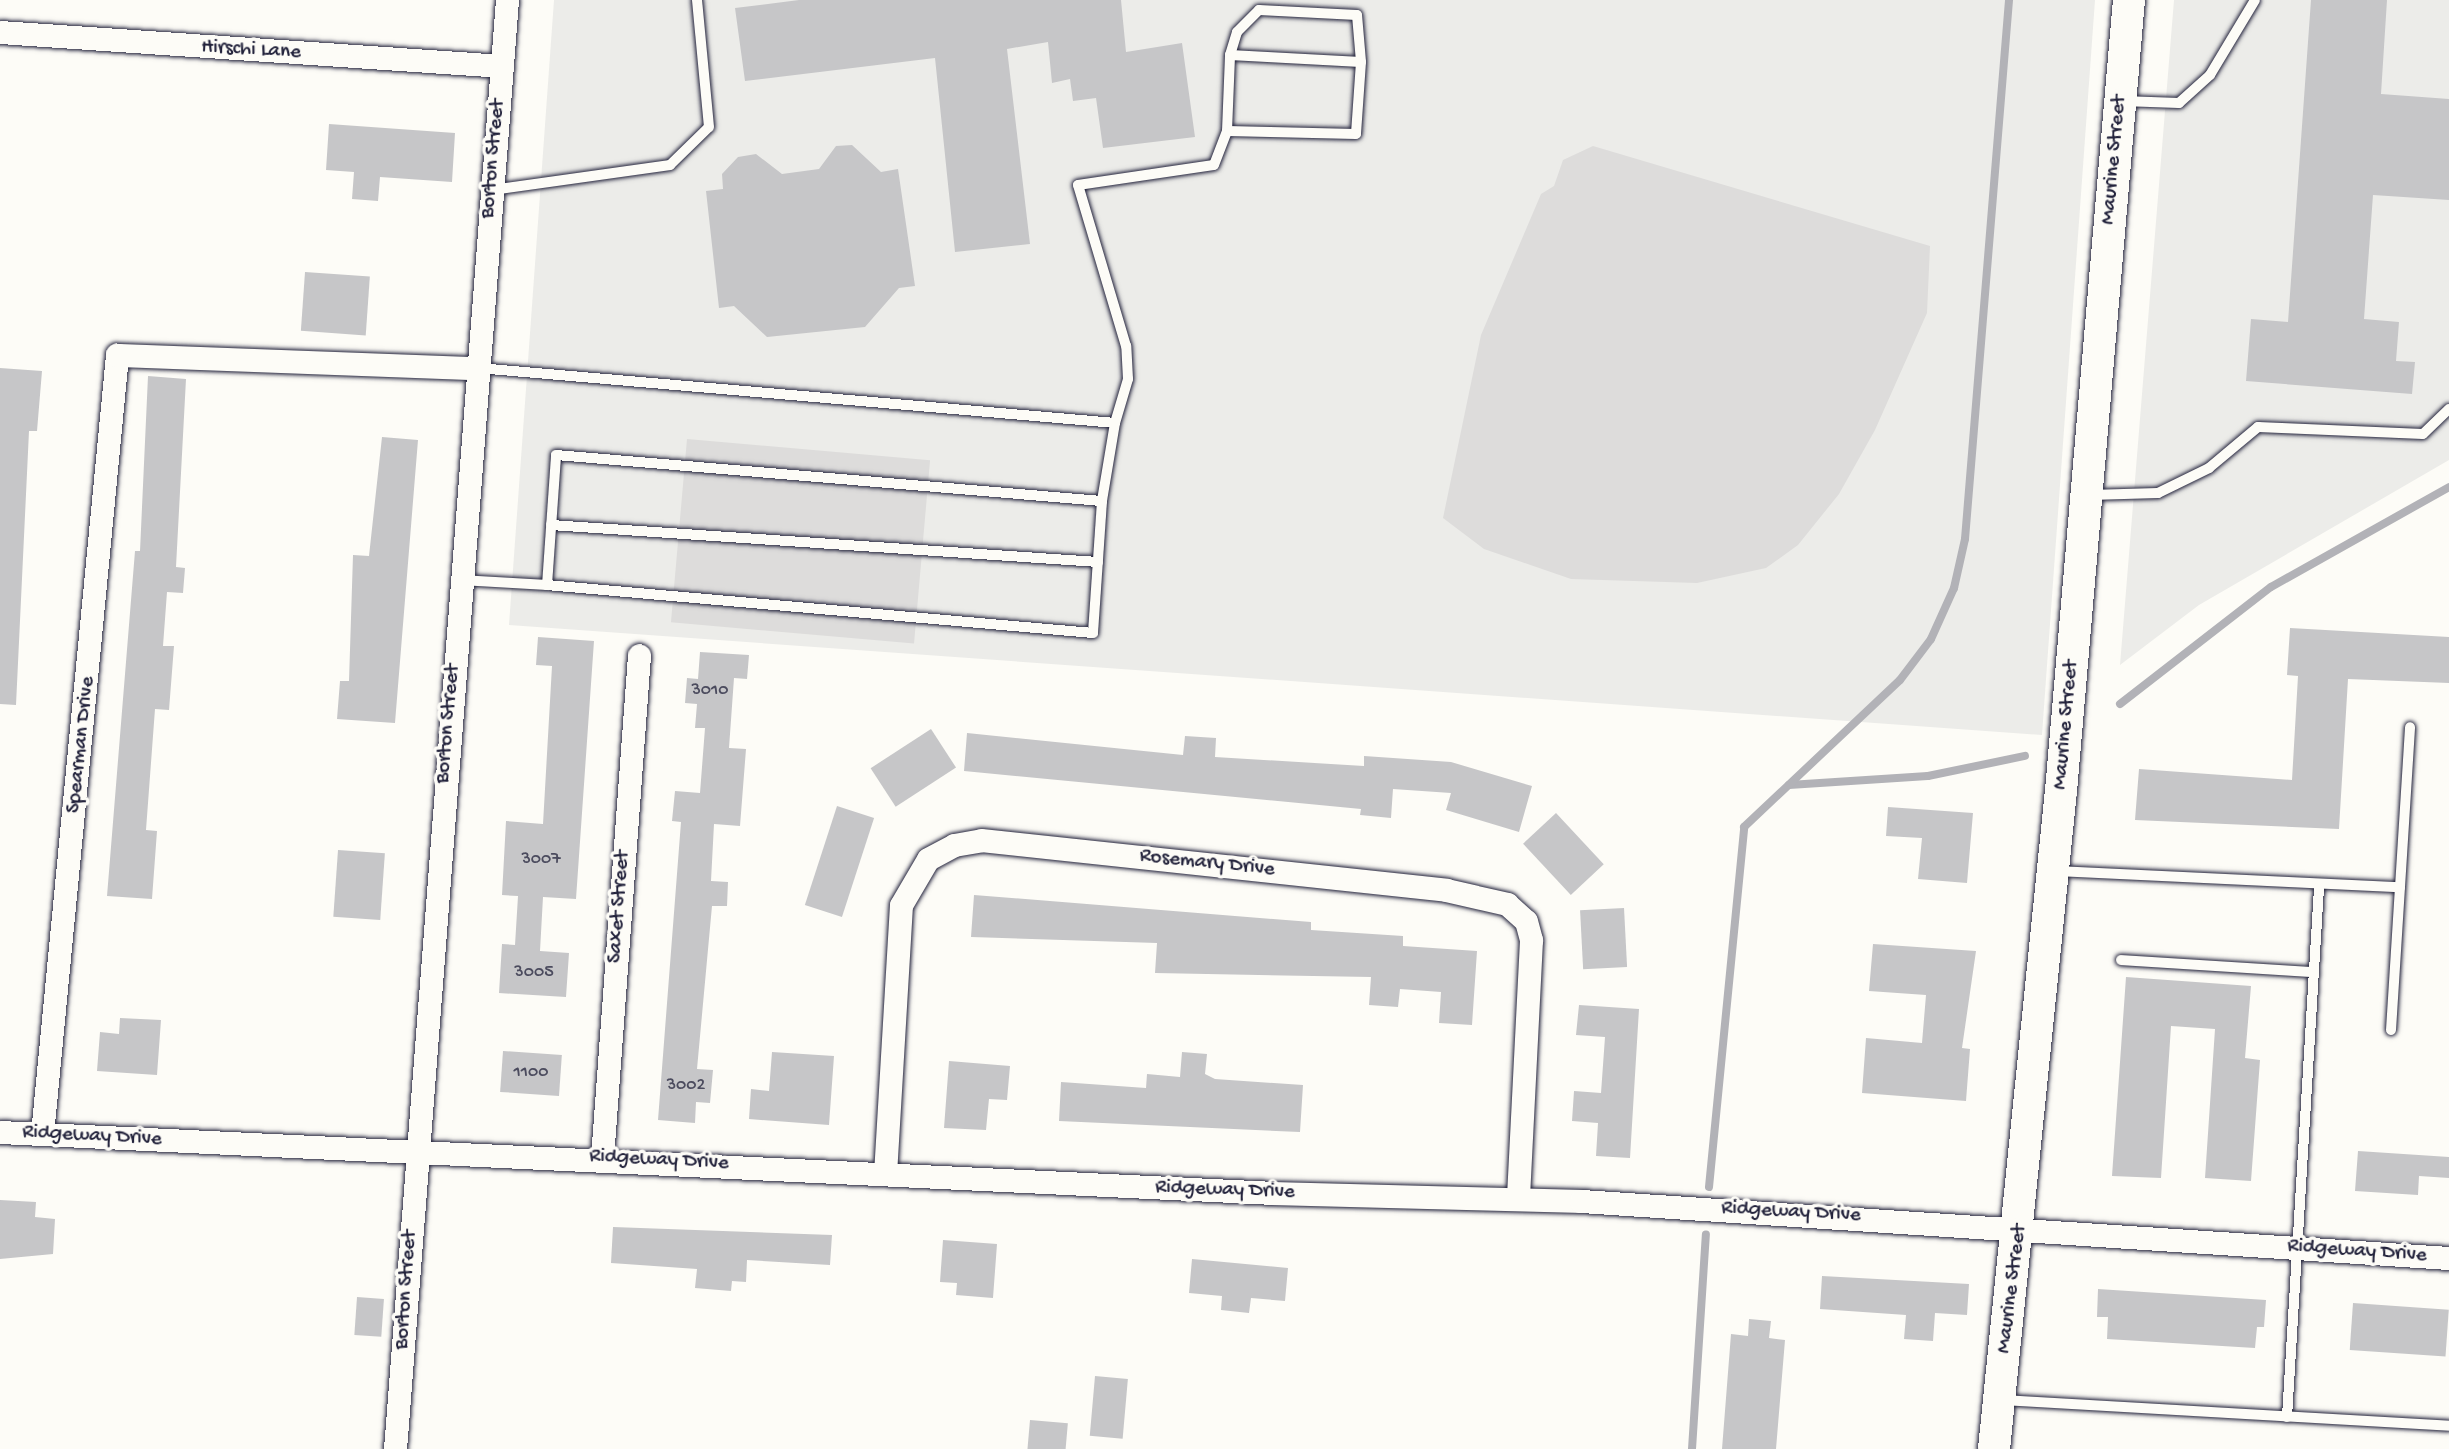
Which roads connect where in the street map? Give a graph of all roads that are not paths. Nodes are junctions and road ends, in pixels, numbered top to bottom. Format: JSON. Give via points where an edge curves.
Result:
{"nodes":[{"id":1,"x":507,"y":0,"type":"edge"},
{"id":2,"x":697,"y":0,"type":"edge"},
{"id":3,"x":2129,"y":0,"type":"edge"},
{"id":4,"x":2255,"y":0,"type":"edge"},
{"id":5,"x":0,"y":32,"type":"edge"},
{"id":6,"x":1230,"y":55,"type":"junction"},
{"id":7,"x":1361,"y":62,"type":"junction"},
{"id":8,"x":502,"y":66,"type":"junction"},
{"id":9,"x":2121,"y":100,"type":"junction"},
{"id":10,"x":1227,"y":131,"type":"junction"},
{"id":11,"x":492,"y":190,"type":"junction"},
{"id":12,"x":478,"y":368,"type":"junction"},
{"id":13,"x":2449,"y":409,"type":"edge"},
{"id":14,"x":1115,"y":423,"type":"junction"},
{"id":15,"x":2087,"y":495,"type":"junction"},
{"id":16,"x":1102,"y":501,"type":"junction"},
{"id":17,"x":551,"y":525,"type":"junction"},
{"id":18,"x":1098,"y":562,"type":"junction"},
{"id":19,"x":461,"y":580,"type":"junction"},
{"id":20,"x":547,"y":585,"type":"junction"},
{"id":21,"x":639,"y":655,"type":"dead end"},
{"id":22,"x":2410,"y":727,"type":"dead end"},
{"id":23,"x":2054,"y":871,"type":"junction"},
{"id":24,"x":2400,"y":887,"type":"junction"},
{"id":25,"x":2319,"y":888,"type":"junction"},
{"id":26,"x":2121,"y":960,"type":"dead end"},
{"id":27,"x":2314,"y":972,"type":"junction"},
{"id":28,"x":2391,"y":1030,"type":"dead end"},
{"id":29,"x":0,"y":1132,"type":"edge"},
{"id":30,"x":42,"y":1134,"type":"junction"},
{"id":31,"x":418,"y":1152,"type":"junction"},
{"id":32,"x":602,"y":1158,"type":"junction"},
{"id":33,"x":885,"y":1174,"type":"junction"},
{"id":34,"x":1518,"y":1198,"type":"junction"},
{"id":35,"x":2020,"y":1227,"type":"junction"},
{"id":36,"x":2298,"y":1248,"type":"junction"},
{"id":37,"x":2449,"y":1258,"type":"edge"},
{"id":38,"x":2000,"y":1400,"type":"junction"},
{"id":39,"x":2287,"y":1417,"type":"junction"},
{"id":40,"x":2449,"y":1426,"type":"edge"},
{"id":41,"x":395,"y":1449,"type":"edge"},
{"id":42,"x":1994,"y":1449,"type":"edge"}],
"edges":[{"from":1,"to":8,"type":"street","name":"Borton Street"},
{"from":2,"to":11,"type":"lane","via":[[709,127],[670,165]]},
{"from":3,"to":9,"type":"street","name":"Maurine Street"},
{"from":4,"to":9,"type":"lane","via":[[2210,75],[2179,103]]},
{"from":5,"to":8,"type":"street","name":"Hirschi Lane"},
{"from":6,"to":7,"type":"lane"},
{"from":6,"to":7,"type":"lane","via":[[1237,32],[1259,10],[1357,15]]},
{"from":6,"to":10,"type":"lane"},
{"from":7,"to":10,"type":"lane","via":[[1356,134]]},
{"from":8,"to":11,"type":"street","name":"Borton Street"},
{"from":9,"to":15,"type":"street","name":"Maurine Street"},
{"from":10,"to":14,"type":"lane","via":[[1223,153],[1201,170],[1078,185],[1126,346],[1128,379]]},
{"from":11,"to":12,"type":"street","name":"Borton Street"},
{"from":12,"to":14,"type":"lane"},
{"from":12,"to":19,"type":"street","name":"Borton Street"},
{"from":12,"to":30,"type":"street","name":"Spearman Drive","via":[[117,355]]},
{"from":13,"to":15,"type":"lane","via":[[2423,434],[2258,427],[2209,468],[2158,493]]},
{"from":14,"to":16,"type":"lane"},
{"from":15,"to":23,"type":"street","name":"Maurine Street"},
{"from":16,"to":17,"type":"lane","via":[[556,455]]},
{"from":16,"to":18,"type":"lane"},
{"from":17,"to":18,"type":"lane"},
{"from":17,"to":20,"type":"lane"},
{"from":18,"to":20,"type":"lane","via":[[1093,633]]},
{"from":19,"to":20,"type":"lane"},
{"from":19,"to":31,"type":"street","name":"Borton Street"},
{"from":21,"to":32,"type":"street","name":"Saxet Street"},
{"from":22,"to":24,"type":"lane"},
{"from":23,"to":25,"type":"lane"},
{"from":23,"to":35,"type":"street","name":"Maurine Street"},
{"from":24,"to":25,"type":"lane"},
{"from":24,"to":28,"type":"lane"},
{"from":25,"to":27,"type":"lane"},
{"from":26,"to":27,"type":"lane"},
{"from":27,"to":36,"type":"lane"},
{"from":29,"to":30,"type":"street","name":"Ridgeway Drive"},
{"from":30,"to":31,"type":"street","name":"Ridgeway Drive"},
{"from":31,"to":32,"type":"street","name":"Ridgeway Drive"},
{"from":31,"to":41,"type":"street","name":"Borton Street"},
{"from":32,"to":33,"type":"street","name":"Ridgeway Drive"},
{"from":33,"to":34,"type":"street","name":"Ridgeway Drive"},
{"from":33,"to":34,"type":"street","name":"Rosemary Drive","via":[[901,905],[928,859],[954,845],[981,841],[1446,890],[1507,904],[1526,921],[1531,940]]},
{"from":34,"to":35,"type":"street","name":"Ridgeway Drive"},
{"from":35,"to":36,"type":"street","name":"Ridgeway Drive"},
{"from":35,"to":38,"type":"street","name":"Maurine Street"},
{"from":36,"to":37,"type":"street","name":"Ridgeway Drive"},
{"from":36,"to":39,"type":"lane"},
{"from":38,"to":39,"type":"lane"},
{"from":38,"to":42,"type":"street","name":"Maurine Street"},
{"from":39,"to":40,"type":"lane"}]}
